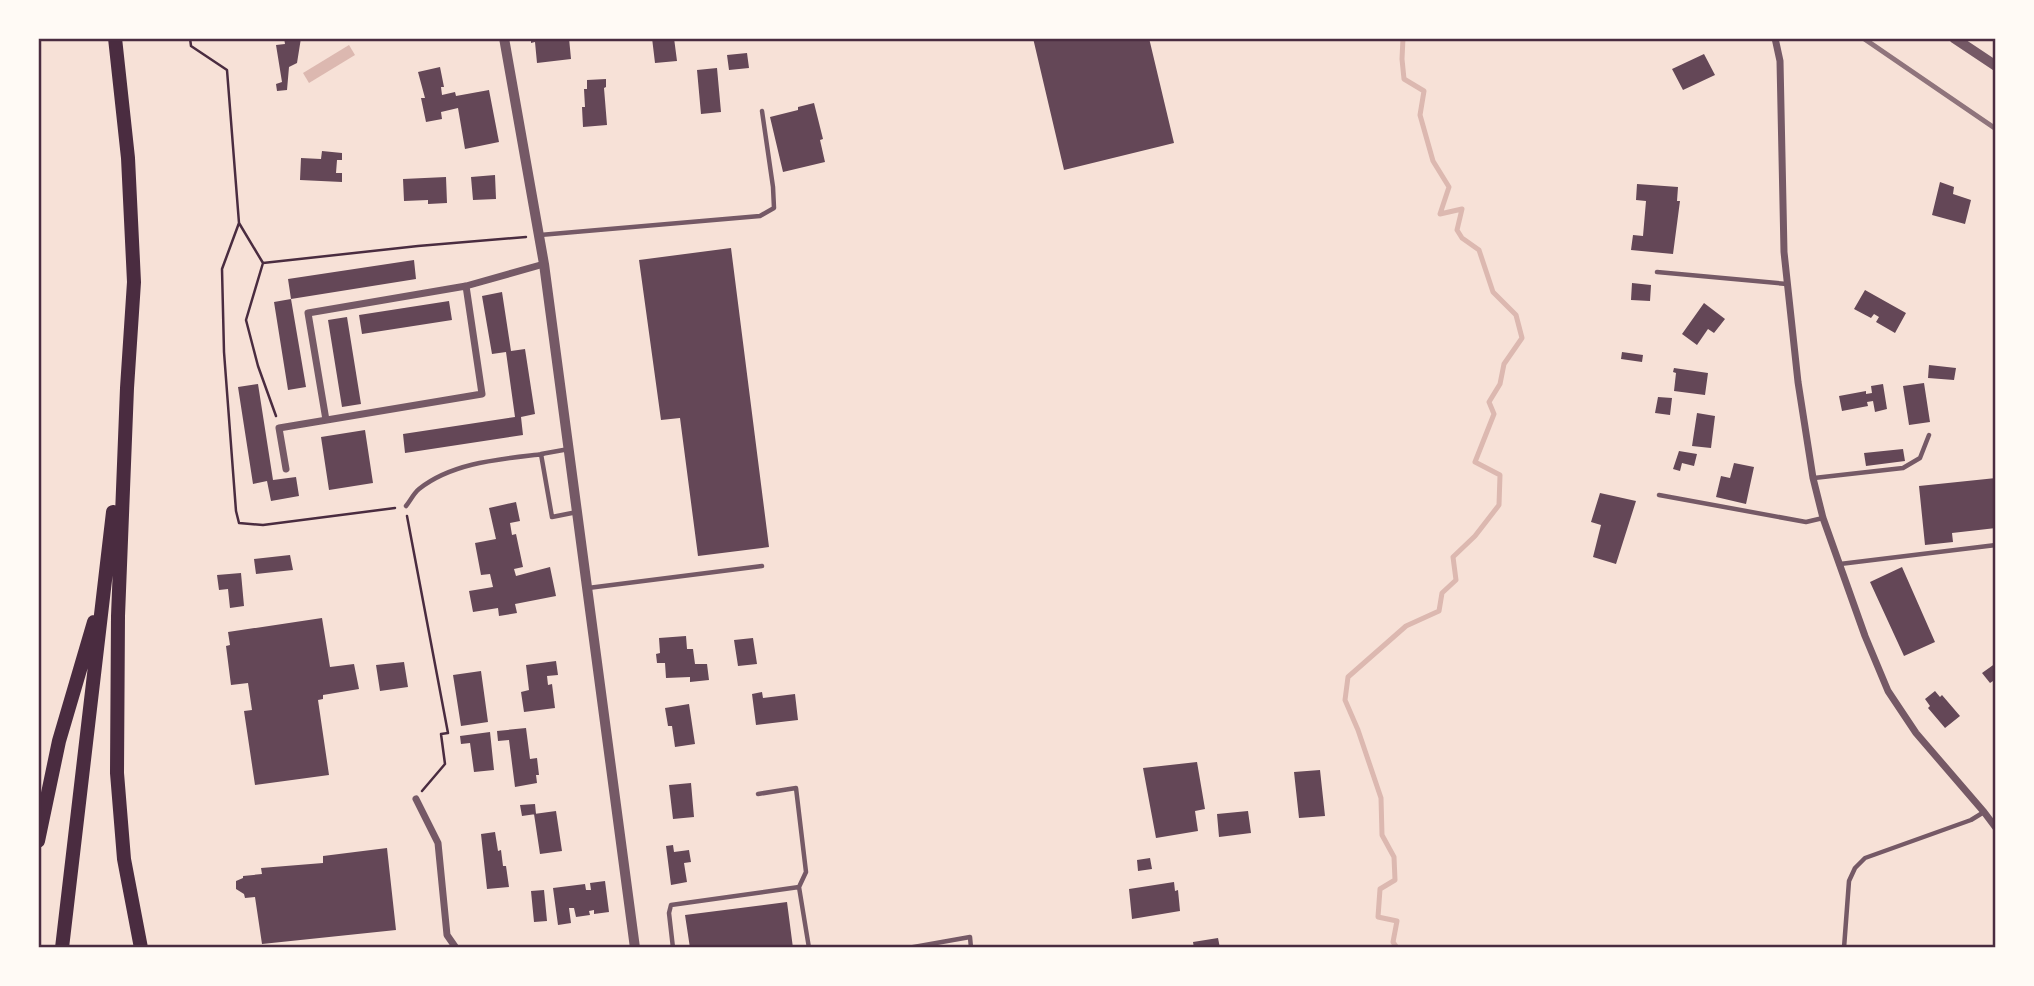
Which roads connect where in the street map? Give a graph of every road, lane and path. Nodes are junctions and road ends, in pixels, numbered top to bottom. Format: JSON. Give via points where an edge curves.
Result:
{"nodes":[{"id":1,"x":115,"y":38,"type":"edge"},
{"id":2,"x":190,"y":38,"type":"edge"},
{"id":3,"x":505,"y":38,"type":"edge"},
{"id":4,"x":1775,"y":38,"type":"edge"},
{"id":5,"x":1954,"y":38,"type":"edge"},
{"id":6,"x":1996,"y":66,"type":"edge"},
{"id":7,"x":762,"y":111,"type":"dead end"},
{"id":8,"x":239,"y":223,"type":"junction"},
{"id":9,"x":540,"y":235,"type":"junction"},
{"id":10,"x":263,"y":263,"type":"junction"},
{"id":11,"x":544,"y":264,"type":"junction"},
{"id":12,"x":1657,"y":272,"type":"dead end"},
{"id":13,"x":1787,"y":284,"type":"junction"},
{"id":14,"x":466,"y":286,"type":"junction"},
{"id":15,"x":127,"y":388,"type":"junction"},
{"id":16,"x":326,"y":420,"type":"junction"},
{"id":17,"x":279,"y":428,"type":"junction"},
{"id":18,"x":1929,"y":435,"type":"dead end"},
{"id":19,"x":570,"y":449,"type":"junction"},
{"id":20,"x":543,"y":454,"type":"junction"},
{"id":21,"x":286,"y":469,"type":"dead end"},
{"id":22,"x":1813,"y":478,"type":"junction"},
{"id":23,"x":1659,"y":495,"type":"dead end"},
{"id":24,"x":405,"y":506,"type":"junction"},
{"id":25,"x":577,"y":512,"type":"junction"},
{"id":26,"x":1823,"y":518,"type":"junction"},
{"id":27,"x":1996,"y":545,"type":"edge"},
{"id":28,"x":1839,"y":564,"type":"junction"},
{"id":29,"x":762,"y":566,"type":"dead end"},
{"id":30,"x":105,"y":583,"type":"junction"},
{"id":31,"x":587,"y":588,"type":"junction"},
{"id":32,"x":758,"y":794,"type":"dead end"},
{"id":33,"x":416,"y":799,"type":"joint"},
{"id":34,"x":1984,"y":812,"type":"junction"},
{"id":35,"x":1996,"y":828,"type":"edge"},
{"id":36,"x":38,"y":841,"type":"edge"},
{"id":37,"x":799,"y":887,"type":"junction"},
{"id":38,"x":62,"y":947,"type":"edge"},
{"id":39,"x":141,"y":947,"type":"edge"},
{"id":40,"x":456,"y":947,"type":"edge"},
{"id":41,"x":635,"y":947,"type":"edge"},
{"id":42,"x":673,"y":947,"type":"edge"},
{"id":43,"x":809,"y":947,"type":"edge"},
{"id":44,"x":908,"y":947,"type":"edge"},
{"id":45,"x":971,"y":947,"type":"edge"},
{"id":46,"x":1844,"y":947,"type":"edge"}],
"edges":[{"from":1,"to":15,"type":"highway","via":[[128,158],[134,282]]},
{"from":2,"to":8,"type":"path","via":[[191,46],[227,70]]},
{"from":3,"to":9,"type":"street"},
{"from":4,"to":13,"type":"street","via":[[1780,61]]},
{"from":5,"to":6,"type":"street"},
{"from":7,"to":9,"type":"lane","via":[[774,208],[760,216]]},
{"from":8,"to":10,"type":"path"},
{"from":8,"to":24,"type":"path","via":[[222,269],[224,352],[239,523],[263,525]]},
{"from":9,"to":10,"type":"path"},
{"from":9,"to":11,"type":"street"},
{"from":10,"to":17,"type":"path","via":[[246,320]]},
{"from":11,"to":14,"type":"street"},
{"from":11,"to":19,"type":"street"},
{"from":12,"to":13,"type":"lane"},
{"from":13,"to":22,"type":"street"},
{"from":14,"to":16,"type":"street","via":[[482,394]]},
{"from":14,"to":16,"type":"street","via":[[308,313]]},
{"from":15,"to":30,"type":"highway"},
{"from":15,"to":39,"type":"highway","via":[[117,773],[124,859]]},
{"from":16,"to":17,"type":"street"},
{"from":17,"to":21,"type":"street"},
{"from":18,"to":22,"type":"lane","via":[[1920,457],[1903,468]]},
{"from":19,"to":20,"type":"lane"},
{"from":19,"to":25,"type":"street"},
{"from":20,"to":24,"type":"lane","via":[[485,461],[445,474],[418,490]]},
{"from":20,"to":25,"type":"lane","via":[[552,517]]},
{"from":22,"to":26,"type":"street"},
{"from":23,"to":26,"type":"lane","via":[[1806,522]]},
{"from":24,"to":33,"type":"path","via":[[448,733],[441,734],[445,764]]},
{"from":25,"to":31,"type":"street"},
{"from":26,"to":28,"type":"street"},
{"from":27,"to":28,"type":"lane"},
{"from":28,"to":34,"type":"street","via":[[1888,691],[1916,733]]},
{"from":29,"to":31,"type":"lane"},
{"from":30,"to":36,"type":"highway","via":[[59,741]]},
{"from":30,"to":38,"type":"highway"},
{"from":31,"to":41,"type":"street"},
{"from":32,"to":37,"type":"lane","via":[[796,788],[806,872]]},
{"from":33,"to":40,"type":"street","via":[[438,842],[447,935]]},
{"from":34,"to":35,"type":"street"},
{"from":34,"to":46,"type":"lane","via":[[1866,858],[1849,881]]},
{"from":37,"to":42,"type":"lane","via":[[671,905]]},
{"from":37,"to":43,"type":"lane"},
{"from":44,"to":45,"type":"lane","via":[[970,937]]}]}
